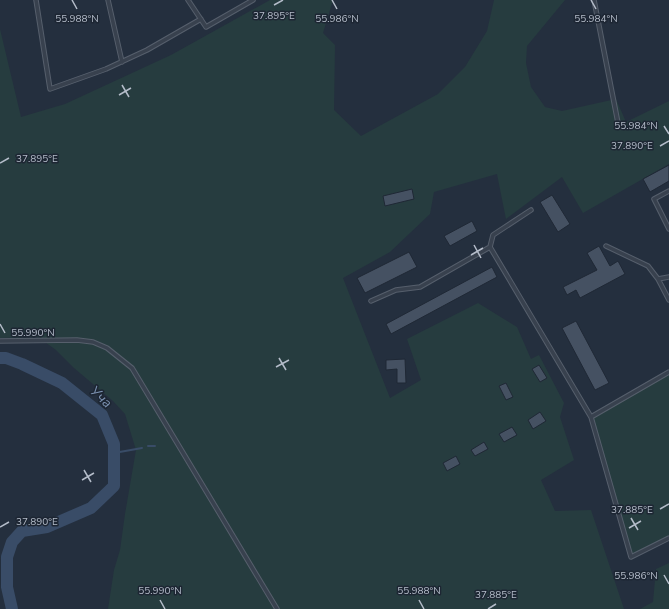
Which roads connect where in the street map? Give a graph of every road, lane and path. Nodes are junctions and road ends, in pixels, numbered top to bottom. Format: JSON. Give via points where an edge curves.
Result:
{"nodes":[{"id":1,"x":36,"y":0,"type":"edge"},
{"id":2,"x":108,"y":0,"type":"edge"},
{"id":3,"x":188,"y":0,"type":"edge"},
{"id":4,"x":253,"y":0,"type":"edge"},
{"id":5,"x":594,"y":0,"type":"edge"},
{"id":6,"x":201,"y":19,"type":"junction"},
{"id":7,"x":122,"y":62,"type":"junction"},
{"id":8,"x":618,"y":122,"type":"dead end"},
{"id":9,"x":669,"y":191,"type":"edge"},
{"id":10,"x":531,"y":210,"type":"dead end"},
{"id":11,"x":669,"y":229,"type":"edge"},
{"id":12,"x":490,"y":246,"type":"junction"},
{"id":13,"x":606,"y":246,"type":"dead end"},
{"id":14,"x":669,"y":277,"type":"edge"},
{"id":15,"x":658,"y":280,"type":"junction"},
{"id":16,"x":669,"y":300,"type":"edge"},
{"id":17,"x":371,"y":301,"type":"dead end"},
{"id":18,"x":0,"y":341,"type":"edge"},
{"id":19,"x":669,"y":372,"type":"edge"},
{"id":20,"x":591,"y":416,"type":"junction"},
{"id":21,"x":669,"y":538,"type":"edge"},
{"id":22,"x":277,"y":609,"type":"edge"}],
"edges":[{"from":1,"to":7,"type":"lane","via":[[50,88]]},
{"from":2,"to":7,"type":"lane"},
{"from":3,"to":6,"type":"lane"},
{"from":4,"to":6,"type":"lane","via":[[206,27]]},
{"from":5,"to":8,"type":"lane"},
{"from":6,"to":7,"type":"lane"},
{"from":9,"to":11,"type":"lane","via":[[654,199]]},
{"from":10,"to":12,"type":"lane","via":[[493,235]]},
{"from":12,"to":17,"type":"lane","via":[[420,288],[396,290]]},
{"from":12,"to":20,"type":"lane"},
{"from":13,"to":15,"type":"lane","via":[[648,266]]},
{"from":14,"to":15,"type":"lane"},
{"from":15,"to":16,"type":"lane"},
{"from":18,"to":22,"type":"lane","via":[[93,342],[107,348],[132,368]]},
{"from":19,"to":20,"type":"lane"},
{"from":20,"to":21,"type":"lane","via":[[631,557]]}]}
